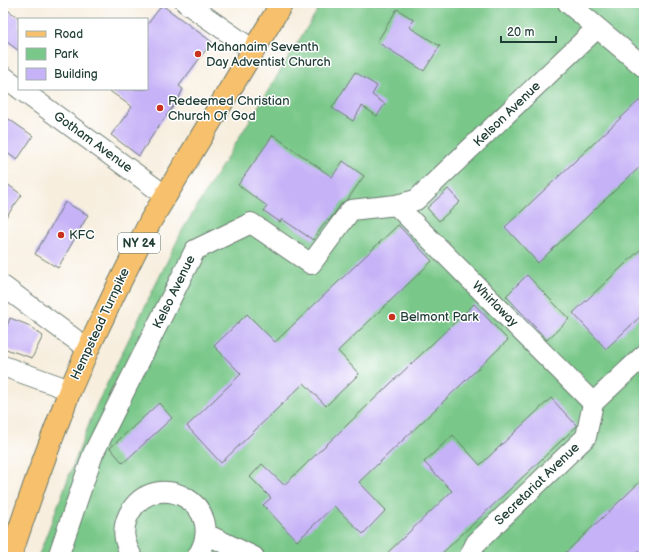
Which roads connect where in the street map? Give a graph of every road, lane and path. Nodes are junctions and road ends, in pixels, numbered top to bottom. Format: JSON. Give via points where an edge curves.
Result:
{"nodes":[{"id":1,"x":186,"y":3,"type":"edge"},
{"id":2,"x":282,"y":3,"type":"edge"},
{"id":3,"x":568,"y":3,"type":"edge"},
{"id":4,"x":597,"y":28,"type":"junction"},
{"id":5,"x":253,"y":50,"type":"junction"},
{"id":6,"x":644,"y":68,"type":"edge"},
{"id":7,"x":3,"y":76,"type":"edge"},
{"id":8,"x":18,"y":87,"type":"edge"},
{"id":9,"x":21,"y":90,"type":"edge"},
{"id":10,"x":166,"y":196,"type":"junction"},
{"id":11,"x":416,"y":200,"type":"joint"},
{"id":12,"x":396,"y":205,"type":"junction"},
{"id":13,"x":3,"y":286,"type":"edge"},
{"id":14,"x":88,"y":348,"type":"junction"},
{"id":15,"x":643,"y":358,"type":"edge"},
{"id":16,"x":3,"y":366,"type":"edge"},
{"id":17,"x":70,"y":390,"type":"junction"},
{"id":18,"x":593,"y":403,"type":"junction"},
{"id":19,"x":206,"y":534,"type":"junction"},
{"id":20,"x":9,"y":549,"type":"edge"},
{"id":21,"x":58,"y":557,"type":"edge"},
{"id":22,"x":132,"y":557,"type":"edge"},
{"id":23,"x":197,"y":557,"type":"edge"},
{"id":24,"x":254,"y":557,"type":"edge"},
{"id":25,"x":469,"y":557,"type":"edge"}],
"edges":[{"from":1,"to":5,"type":"street"},
{"from":2,"to":5,"type":"main road","name":"Hempstead Turnpike","number":"NY 24"},
{"from":3,"to":4,"type":"street"},
{"from":4,"to":6,"type":"street"},
{"from":4,"to":11,"type":"street","name":"Kelson Avenue"},
{"from":5,"to":10,"type":"main road","name":"Hempstead Turnpike","number":"NY 24"},
{"from":7,"to":8,"type":"street","name":"Gotham Avenue"},
{"from":9,"to":10,"type":"street","name":"Gotham Avenue"},
{"from":10,"to":14,"type":"main road","name":"Hempstead Turnpike","number":"NY 24","via":[[132,257]]},
{"from":11,"to":12,"type":"street","name":"Kelso Avenue"},
{"from":12,"to":18,"type":"street","name":"Whirlaway"},
{"from":12,"to":21,"type":"street","name":"Kelso Avenue","via":[[351,210],[311,264],[252,223],[195,250],[93,454]]},
{"from":13,"to":14,"type":"street"},
{"from":14,"to":17,"type":"main road","name":"Hempstead Turnpike","number":"NY 24"},
{"from":15,"to":18,"type":"street"},
{"from":16,"to":17,"type":"street"},
{"from":17,"to":20,"type":"main road","name":"Hempstead Turnpike","number":"NY 24"},
{"from":18,"to":25,"type":"street","name":"Secretariat Avenue","via":[[586,437],[476,543]]},
{"from":19,"to":22,"type":"street","via":[[199,509],[190,500],[178,493],[152,493],[132,508],[126,520],[124,533]]},
{"from":19,"to":23,"type":"street","via":[[203,548]]},
{"from":19,"to":24,"type":"street"}]}
